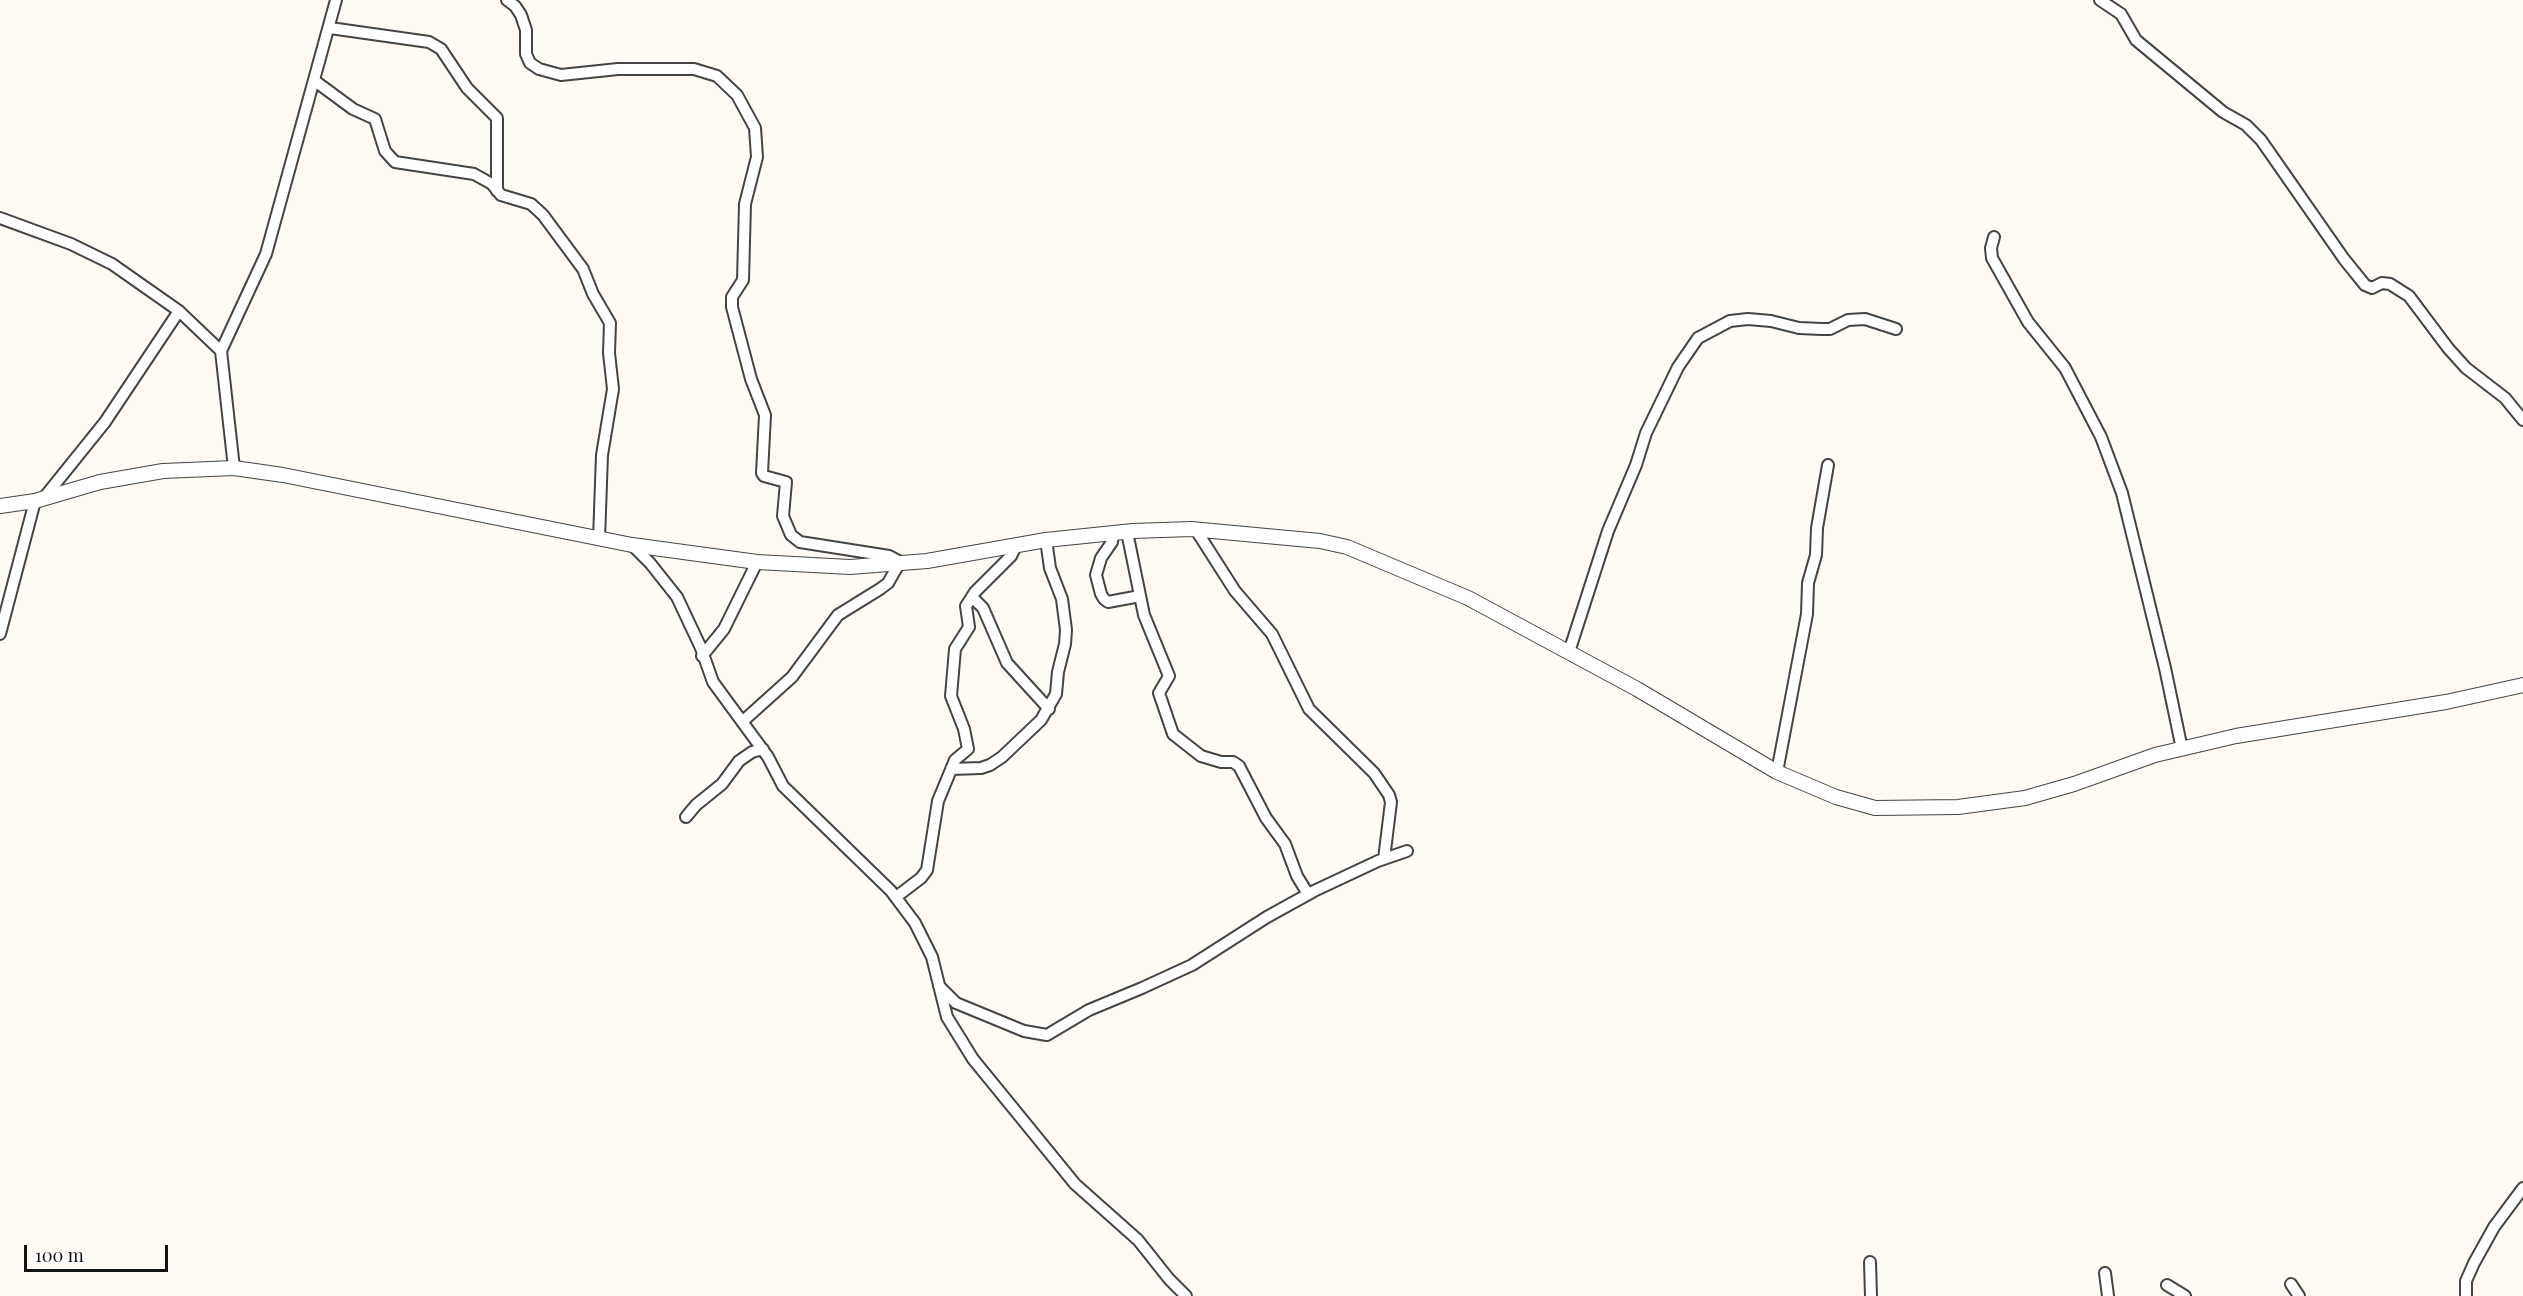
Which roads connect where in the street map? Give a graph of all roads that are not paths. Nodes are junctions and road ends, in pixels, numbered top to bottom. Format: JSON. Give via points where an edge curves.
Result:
{"nodes":[{"id":1,"x":336,"y":0,"type":"edge"},
{"id":2,"x":507,"y":0,"type":"edge"},
{"id":3,"x":2100,"y":0,"type":"edge"},
{"id":4,"x":330,"y":27,"type":"junction"},
{"id":5,"x":315,"y":81,"type":"junction"},
{"id":6,"x":497,"y":192,"type":"junction"},
{"id":7,"x":0,"y":218,"type":"edge"},
{"id":8,"x":1994,"y":237,"type":"dead end"},
{"id":9,"x":179,"y":311,"type":"junction"},
{"id":10,"x":1896,"y":329,"type":"dead end"},
{"id":11,"x":221,"y":351,"type":"junction"},
{"id":12,"x":2523,"y":420,"type":"edge"},
{"id":13,"x":1828,"y":465,"type":"dead end"},
{"id":14,"x":234,"y":468,"type":"junction"},
{"id":15,"x":39,"y":500,"type":"junction"},
{"id":16,"x":0,"y":506,"type":"edge"},
{"id":17,"x":1196,"y":530,"type":"junction"},
{"id":18,"x":1127,"y":532,"type":"junction"},
{"id":19,"x":1113,"y":533,"type":"junction"},
{"id":20,"x":599,"y":538,"type":"junction"},
{"id":21,"x":1046,"y":540,"type":"junction"},
{"id":22,"x":632,"y":545,"type":"junction"},
{"id":23,"x":1016,"y":546,"type":"junction"},
{"id":24,"x":757,"y":562,"type":"junction"},
{"id":25,"x":900,"y":562,"type":"junction"},
{"id":26,"x":972,"y":597,"type":"junction"},
{"id":27,"x":1140,"y":597,"type":"junction"},
{"id":28,"x":0,"y":634,"type":"edge"},
{"id":29,"x":1569,"y":652,"type":"junction"},
{"id":30,"x":702,"y":656,"type":"junction"},
{"id":31,"x":2523,"y":685,"type":"edge"},
{"id":32,"x":1049,"y":709,"type":"junction"},
{"id":33,"x":742,"y":722,"type":"junction"},
{"id":34,"x":2182,"y":748,"type":"junction"},
{"id":35,"x":763,"y":749,"type":"junction"},
{"id":36,"x":951,"y":769,"type":"junction"},
{"id":37,"x":1777,"y":772,"type":"junction"},
{"id":38,"x":686,"y":817,"type":"dead end"},
{"id":39,"x":1407,"y":851,"type":"dead end"},
{"id":40,"x":1384,"y":859,"type":"junction"},
{"id":41,"x":1308,"y":894,"type":"junction"},
{"id":42,"x":896,"y":897,"type":"junction"},
{"id":43,"x":939,"y":986,"type":"junction"},
{"id":44,"x":2523,"y":1188,"type":"edge"},
{"id":45,"x":1870,"y":1262,"type":"dead end"},
{"id":46,"x":2105,"y":1273,"type":"dead end"},
{"id":47,"x":2291,"y":1284,"type":"dead end"},
{"id":48,"x":2168,"y":1285,"type":"dead end"},
{"id":49,"x":2463,"y":1293,"type":"edge"},
{"id":50,"x":1186,"y":1296,"type":"edge"},
{"id":51,"x":1871,"y":1296,"type":"edge"},
{"id":52,"x":2108,"y":1296,"type":"edge"},
{"id":53,"x":2185,"y":1296,"type":"edge"},
{"id":54,"x":2299,"y":1296,"type":"edge"}],
"edges":[{"from":1,"to":4,"type":"street"},
{"from":2,"to":25,"type":"street","via":[[521,15],[526,30],[526,54],[539,69],[561,75],[618,69],[694,69],[717,76],[737,95],[755,128],[757,157],[745,204],[743,280],[732,297],[732,307],[765,415],[762,473],[786,482],[783,516],[791,535],[800,542],[889,556]]},
{"from":3,"to":12,"type":"street","via":[[2121,14],[2136,40],[2261,140],[2365,285],[2372,288],[2390,284],[2409,296],[2466,368],[2505,398]]},
{"from":4,"to":5,"type":"street"},
{"from":4,"to":6,"type":"street","via":[[429,42],[441,49],[467,88],[497,118]]},
{"from":5,"to":6,"type":"street","via":[[353,109],[375,119],[385,151],[395,162],[471,174],[492,184]]},
{"from":5,"to":11,"type":"street","via":[[266,254]]},
{"from":6,"to":20,"type":"street","via":[[531,204],[543,215],[583,269],[592,294],[610,323],[613,389],[602,455]]},
{"from":7,"to":9,"type":"street","via":[[112,264]]},
{"from":8,"to":34,"type":"street","via":[[1992,258],[2028,322],[2065,368],[2101,437],[2122,494]]},
{"from":9,"to":11,"type":"street"},
{"from":9,"to":15,"type":"street","via":[[105,422]]},
{"from":10,"to":29,"type":"street","via":[[1865,319],[1848,320],[1830,329],[1748,319],[1730,321],[1698,338],[1678,367],[1646,433],[1608,531]]},
{"from":11,"to":14,"type":"street"},
{"from":13,"to":37,"type":"street","via":[[1816,555],[1808,583],[1807,614]]},
{"from":14,"to":15,"type":"street","via":[[163,471],[100,482]]},
{"from":14,"to":20,"type":"street"},
{"from":15,"to":16,"type":"street"},
{"from":15,"to":28,"type":"street"},
{"from":17,"to":18,"type":"street"},
{"from":17,"to":29,"type":"street","via":[[1347,547],[1468,598]]},
{"from":17,"to":40,"type":"street","via":[[1235,591],[1272,634],[1309,709],[1374,773],[1389,795]]},
{"from":18,"to":19,"type":"street"},
{"from":18,"to":27,"type":"street"},
{"from":19,"to":21,"type":"street"},
{"from":19,"to":27,"type":"street","via":[[1096,575],[1101,594],[1108,602]]},
{"from":20,"to":22,"type":"street"},
{"from":21,"to":23,"type":"street"},
{"from":21,"to":32,"type":"street","via":[[1066,630],[1056,694]]},
{"from":22,"to":24,"type":"street"},
{"from":22,"to":30,"type":"street","via":[[677,597]]},
{"from":23,"to":25,"type":"street"},
{"from":23,"to":26,"type":"street"},
{"from":24,"to":25,"type":"street","via":[[850,567]]},
{"from":24,"to":30,"type":"street","via":[[724,628]]},
{"from":25,"to":33,"type":"street","via":[[888,583],[832,622],[792,677]]},
{"from":26,"to":32,"type":"street","via":[[983,608],[1007,663]]},
{"from":26,"to":36,"type":"street","via":[[966,606],[969,627],[955,649],[951,696],[968,749]]},
{"from":27,"to":41,"type":"street","via":[[1169,676],[1159,693],[1173,734],[1201,756],[1239,766],[1266,818],[1285,844]]},
{"from":29,"to":37,"type":"street"},
{"from":30,"to":33,"type":"street","via":[[715,686]]},
{"from":31,"to":34,"type":"street"},
{"from":32,"to":36,"type":"street","via":[[1033,729],[990,765]]},
{"from":33,"to":35,"type":"street"},
{"from":34,"to":37,"type":"street","via":[[2025,798],[1928,809],[1875,808],[1836,797]]},
{"from":35,"to":38,"type":"street","via":[[739,761]]},
{"from":35,"to":42,"type":"street","via":[[790,795]]},
{"from":36,"to":42,"type":"street","via":[[938,801],[927,870]]},
{"from":39,"to":40,"type":"street"},
{"from":40,"to":41,"type":"street"},
{"from":41,"to":43,"type":"street","via":[[1192,965],[1089,1010],[1047,1035],[1024,1031],[956,1003]]},
{"from":42,"to":43,"type":"street","via":[[924,940]]},
{"from":43,"to":50,"type":"street","via":[[955,1033],[1037,1141],[1075,1184],[1138,1240]]},
{"from":44,"to":49,"type":"street","via":[[2493,1227]]},
{"from":45,"to":51,"type":"street"},
{"from":46,"to":52,"type":"street"},
{"from":47,"to":54,"type":"street"},
{"from":48,"to":53,"type":"street"}]}
